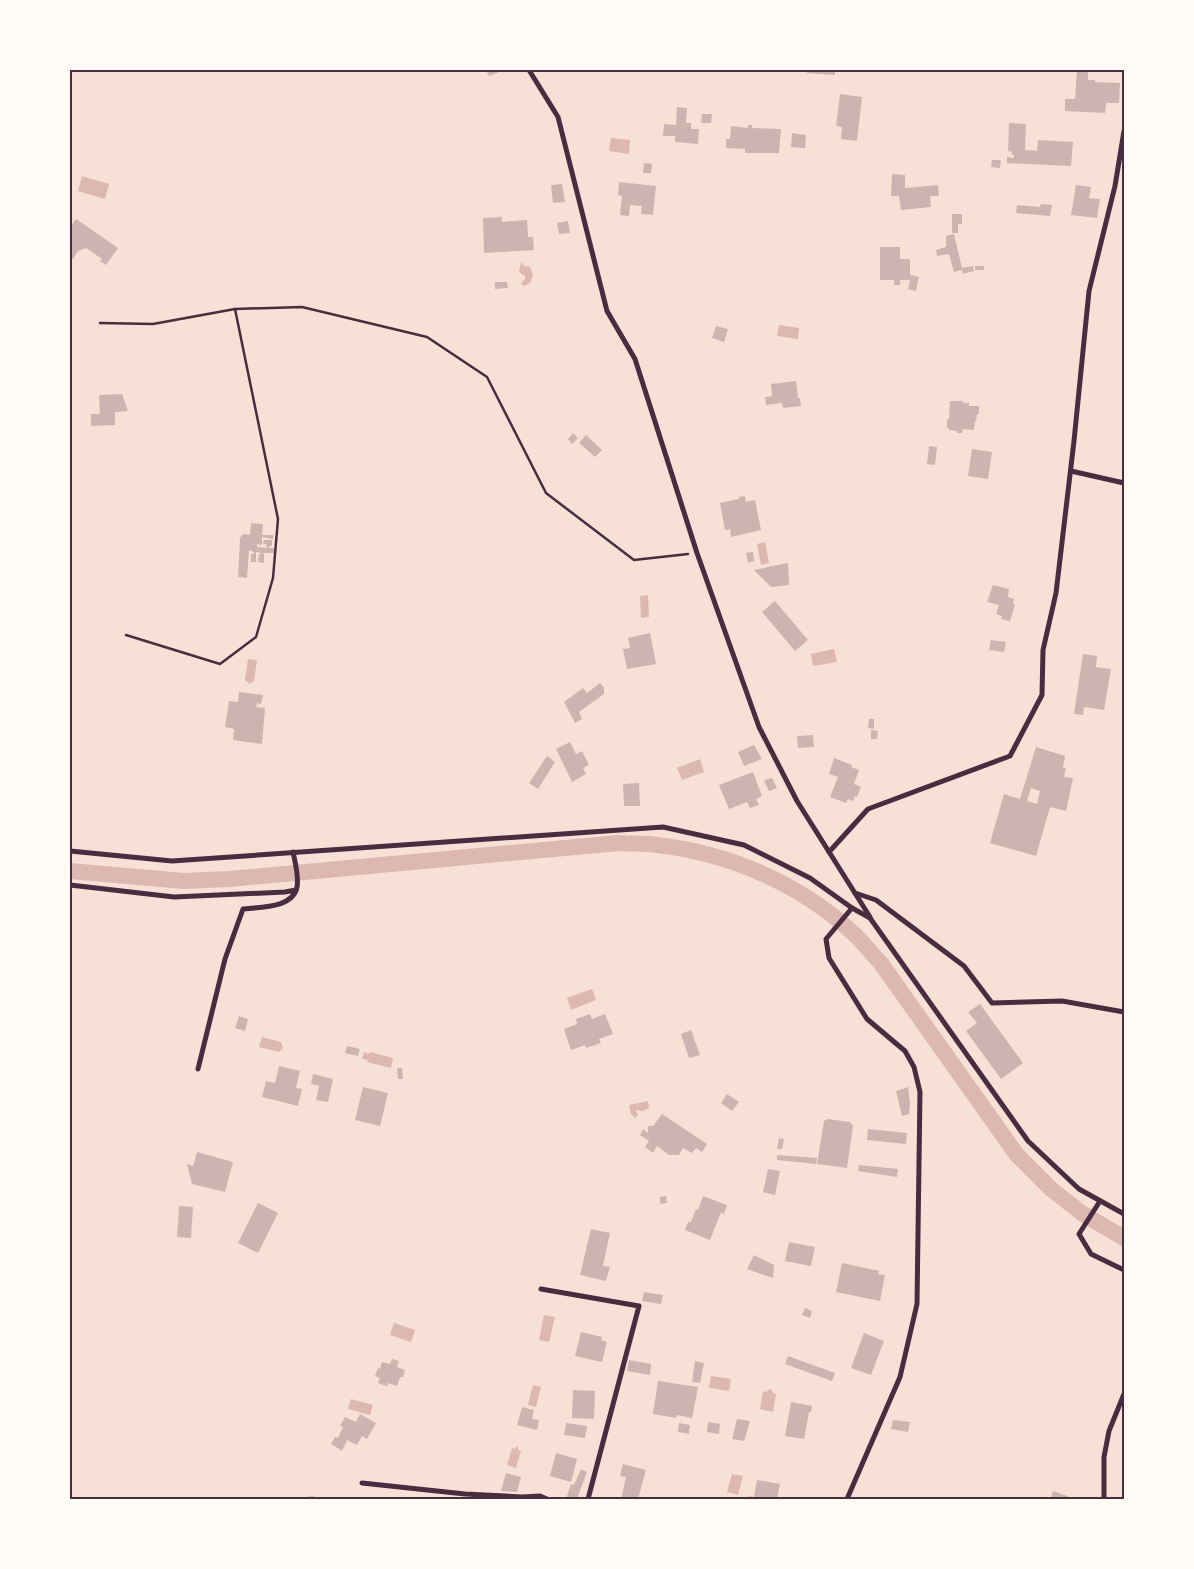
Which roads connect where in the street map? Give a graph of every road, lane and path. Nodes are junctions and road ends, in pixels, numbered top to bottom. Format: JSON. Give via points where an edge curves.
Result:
{"nodes":[{"id":1,"x":529,"y":70,"type":"edge"},
{"id":2,"x":1124,"y":131,"type":"edge"},
{"id":3,"x":235,"y":309,"type":"junction"},
{"id":4,"x":100,"y":323,"type":"dead end"},
{"id":5,"x":1071,"y":471,"type":"junction"},
{"id":6,"x":1124,"y":484,"type":"edge"},
{"id":7,"x":697,"y":553,"type":"junction"},
{"id":8,"x":126,"y":636,"type":"dead end"},
{"id":9,"x":70,"y":851,"type":"edge"},
{"id":10,"x":294,"y":852,"type":"junction"},
{"id":11,"x":829,"y":852,"type":"junction"},
{"id":12,"x":70,"y":885,"type":"edge"},
{"id":13,"x":297,"y":888,"type":"junction"},
{"id":14,"x":855,"y":893,"type":"junction"},
{"id":15,"x":852,"y":908,"type":"junction"},
{"id":16,"x":870,"y":918,"type":"junction"},
{"id":17,"x":1124,"y":1012,"type":"edge"},
{"id":18,"x":198,"y":1069,"type":"dead end"},
{"id":19,"x":1100,"y":1201,"type":"junction"},
{"id":20,"x":1124,"y":1214,"type":"edge"},
{"id":21,"x":1124,"y":1270,"type":"edge"},
{"id":22,"x":541,"y":1289,"type":"dead end"},
{"id":23,"x":1124,"y":1394,"type":"edge"},
{"id":24,"x":362,"y":1483,"type":"dead end"},
{"id":25,"x":546,"y":1499,"type":"edge"},
{"id":26,"x":588,"y":1499,"type":"edge"},
{"id":27,"x":848,"y":1499,"type":"edge"},
{"id":28,"x":1104,"y":1499,"type":"edge"}],
"edges":[{"from":1,"to":7,"type":"street","via":[[558,117],[607,311],[635,359]]},
{"from":2,"to":5,"type":"street","via":[[1115,186],[1089,291]]},
{"from":3,"to":4,"type":"path","via":[[153,324]]},
{"from":3,"to":7,"type":"path","via":[[302,307],[427,337],[487,377],[546,493],[634,560]]},
{"from":3,"to":8,"type":"path","via":[[278,519],[273,578],[256,636],[220,664]]},
{"from":5,"to":6,"type":"street"},
{"from":5,"to":11,"type":"street","via":[[1056,593],[1043,650],[1042,694],[1010,756],[868,809]]},
{"from":7,"to":11,"type":"street","via":[[759,727],[797,801]]},
{"from":9,"to":10,"type":"street","via":[[172,860]]},
{"from":10,"to":13,"type":"street"},
{"from":10,"to":15,"type":"street","via":[[663,827],[744,845],[810,878]]},
{"from":11,"to":14,"type":"street"},
{"from":12,"to":13,"type":"street","via":[[174,897],[285,892]]},
{"from":13,"to":18,"type":"street","via":[[288,902],[244,909],[225,959]]},
{"from":14,"to":16,"type":"street"},
{"from":14,"to":17,"type":"street","via":[[876,900],[964,966],[992,1003],[1062,1001]]},
{"from":15,"to":16,"type":"street"},
{"from":15,"to":27,"type":"street","via":[[826,939],[829,958],[867,1019],[905,1052],[914,1067],[920,1092],[918,1304],[900,1377]]},
{"from":16,"to":19,"type":"street","via":[[1028,1141],[1079,1190]]},
{"from":19,"to":20,"type":"street"},
{"from":19,"to":21,"type":"street","via":[[1079,1234],[1091,1254]]},
{"from":22,"to":26,"type":"street","via":[[639,1306]]},
{"from":23,"to":28,"type":"street","via":[[1109,1431],[1104,1457]]},
{"from":24,"to":25,"type":"street"}]}
